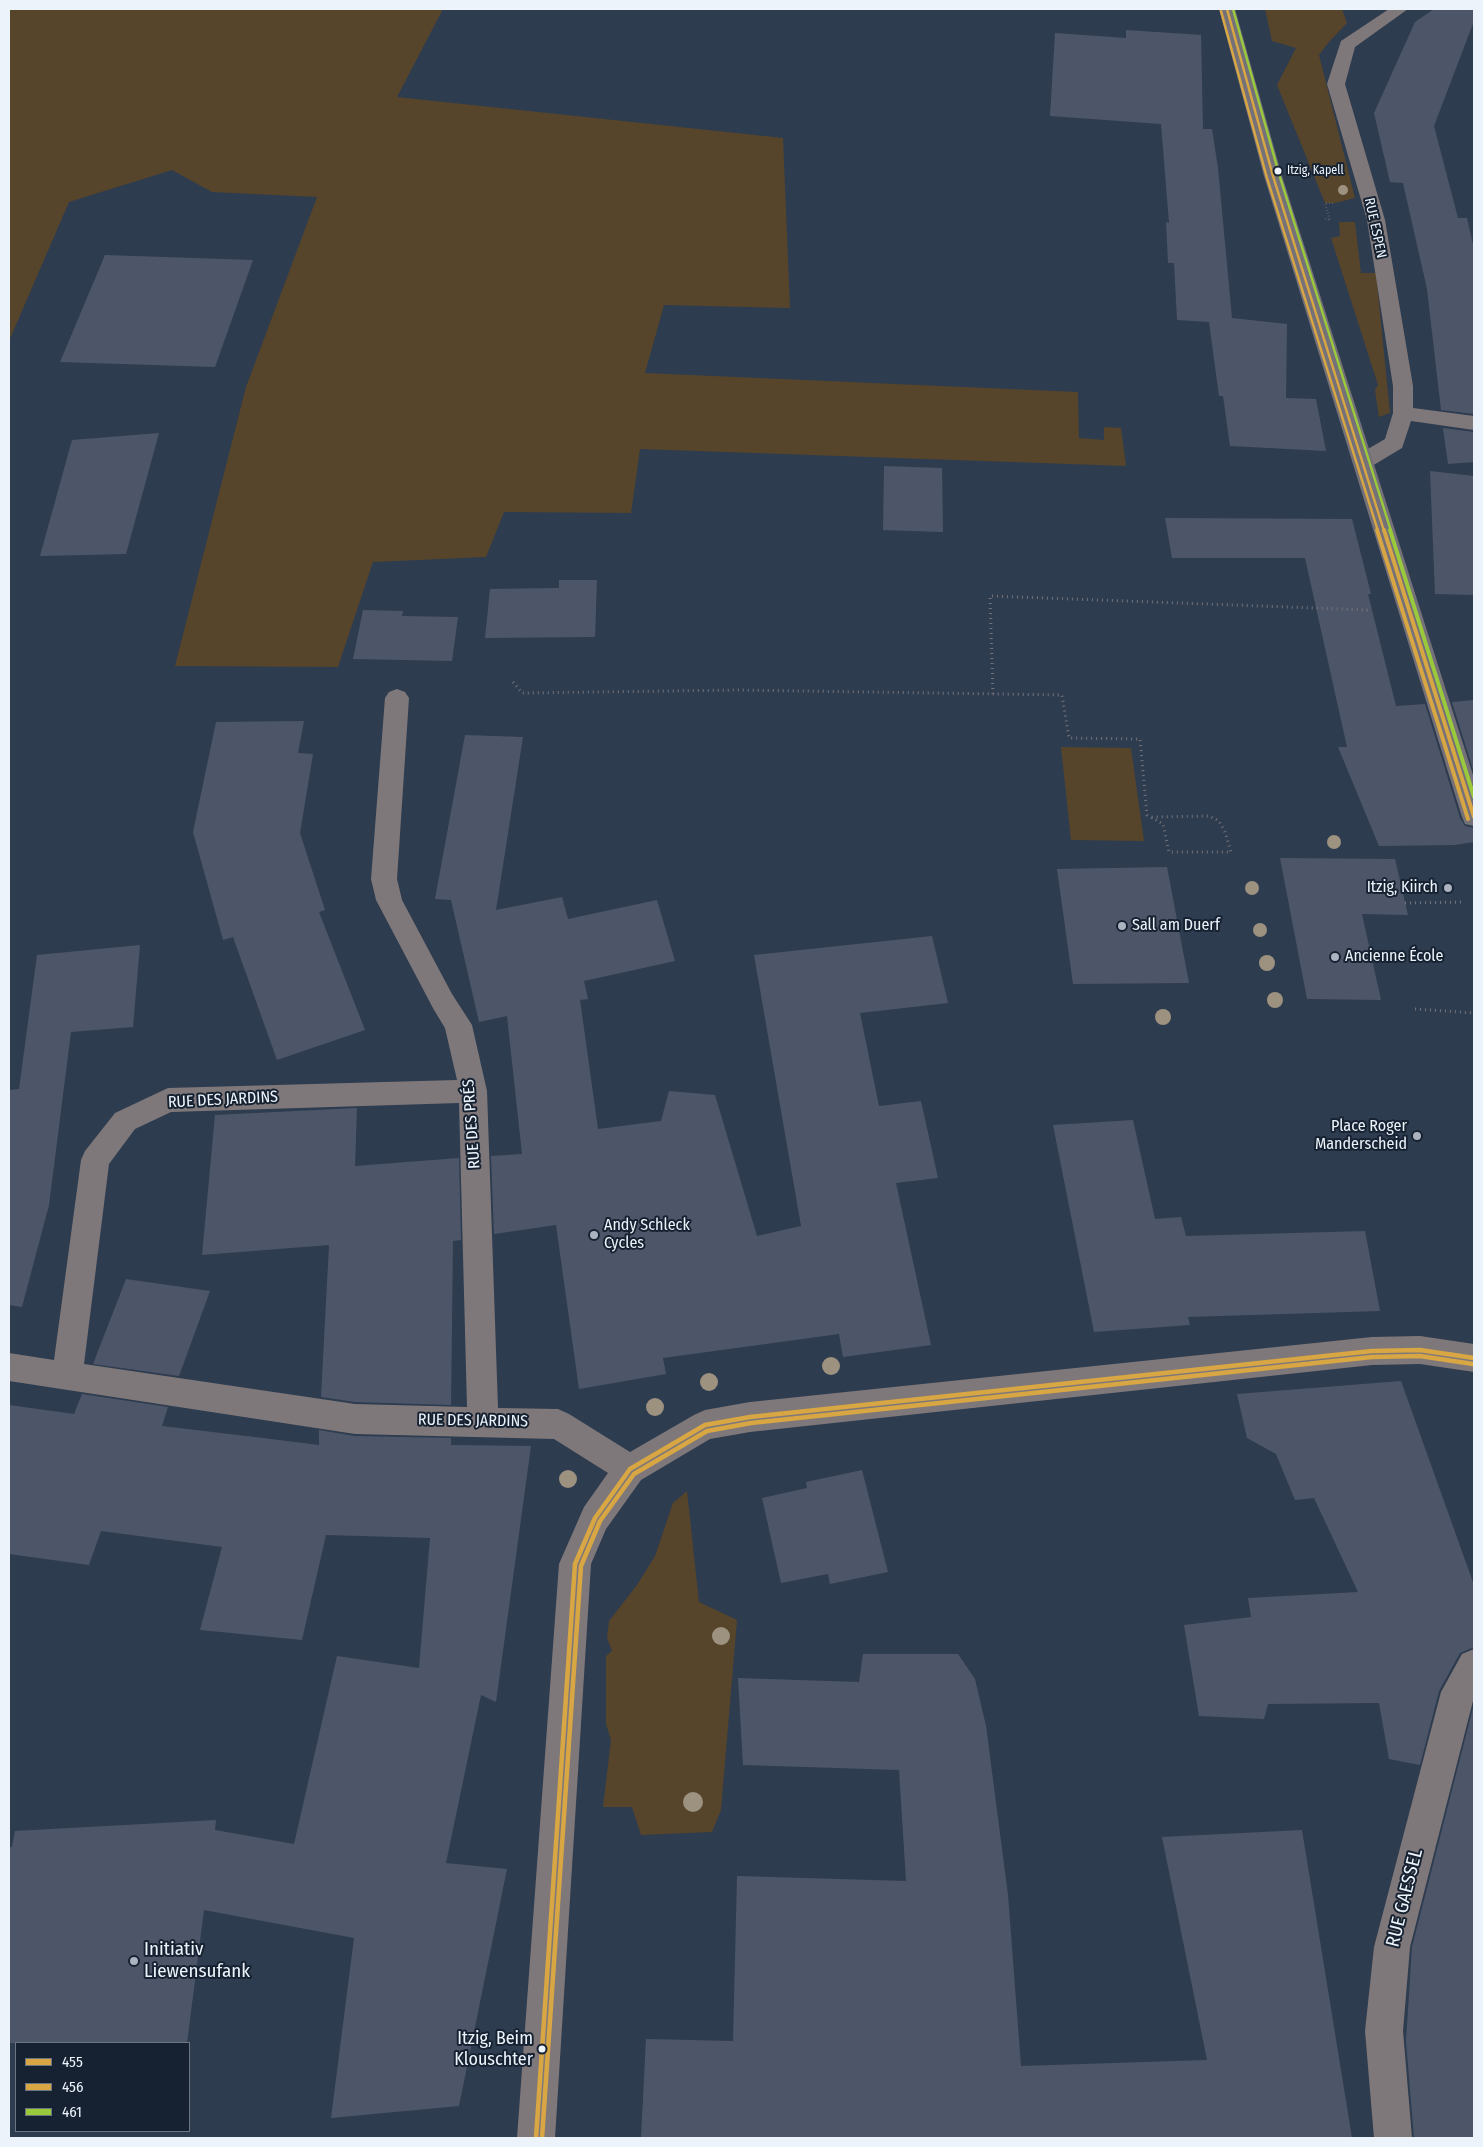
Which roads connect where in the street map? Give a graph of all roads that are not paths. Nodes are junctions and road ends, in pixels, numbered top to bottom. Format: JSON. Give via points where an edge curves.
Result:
{"nodes":[{"id":1,"x":1227,"y":9,"type":"edge"},
{"id":2,"x":1400,"y":9,"type":"edge"},
{"id":3,"x":1402,"y":413,"type":"junction"},
{"id":4,"x":1474,"y":423,"type":"edge"},
{"id":5,"x":1364,"y":461,"type":"junction"},
{"id":6,"x":397,"y":698,"type":"dead end"},
{"id":7,"x":1474,"y":817,"type":"edge"},
{"id":8,"x":473,"y":1091,"type":"junction"},
{"id":9,"x":1474,"y":1358,"type":"edge"},
{"id":10,"x":9,"y":1367,"type":"edge"},
{"id":11,"x":67,"y":1377,"type":"junction"},
{"id":12,"x":483,"y":1421,"type":"junction"},
{"id":13,"x":630,"y":1469,"type":"junction"},
{"id":14,"x":1474,"y":1666,"type":"edge"},
{"id":15,"x":536,"y":2138,"type":"edge"},
{"id":16,"x":1393,"y":2138,"type":"edge"}],
"edges":[{"from":1,"to":5,"type":"main road","via":[[1273,176]]},
{"from":2,"to":3,"type":"street","name":"RUE ESPEN","via":[[1347,44],[1336,84],[1376,220],[1403,386]]},
{"from":3,"to":4,"type":"street"},
{"from":3,"to":5,"type":"street","name":"RUE ESPEN","via":[[1395,443]]},
{"from":5,"to":7,"type":"main road"},
{"from":6,"to":8,"type":"street","name":"RUE DES PRÉS","via":[[384,879],[390,900],[458,1025]]},
{"from":8,"to":11,"type":"street","name":"RUE DES JARDINS","via":[[168,1100],[125,1121],[95,1160]]},
{"from":8,"to":12,"type":"street","name":"RUE DES PRÉS"},
{"from":9,"to":13,"type":"street","via":[[1420,1350],[1372,1351],[750,1417],[705,1425]]},
{"from":10,"to":11,"type":"street","name":"RUE DES JARDINS"},
{"from":11,"to":12,"type":"street","name":"RUE DES JARDINS","via":[[355,1419]]},
{"from":12,"to":13,"type":"street","name":"RUE DES JARDINS","via":[[558,1424]]},
{"from":13,"to":15,"type":"street","via":[[595,1518],[575,1564]]},
{"from":14,"to":16,"type":"street","name":"RUE GAESSEL","via":[[1458,1692],[1392,1947],[1384,2031]]}]}
